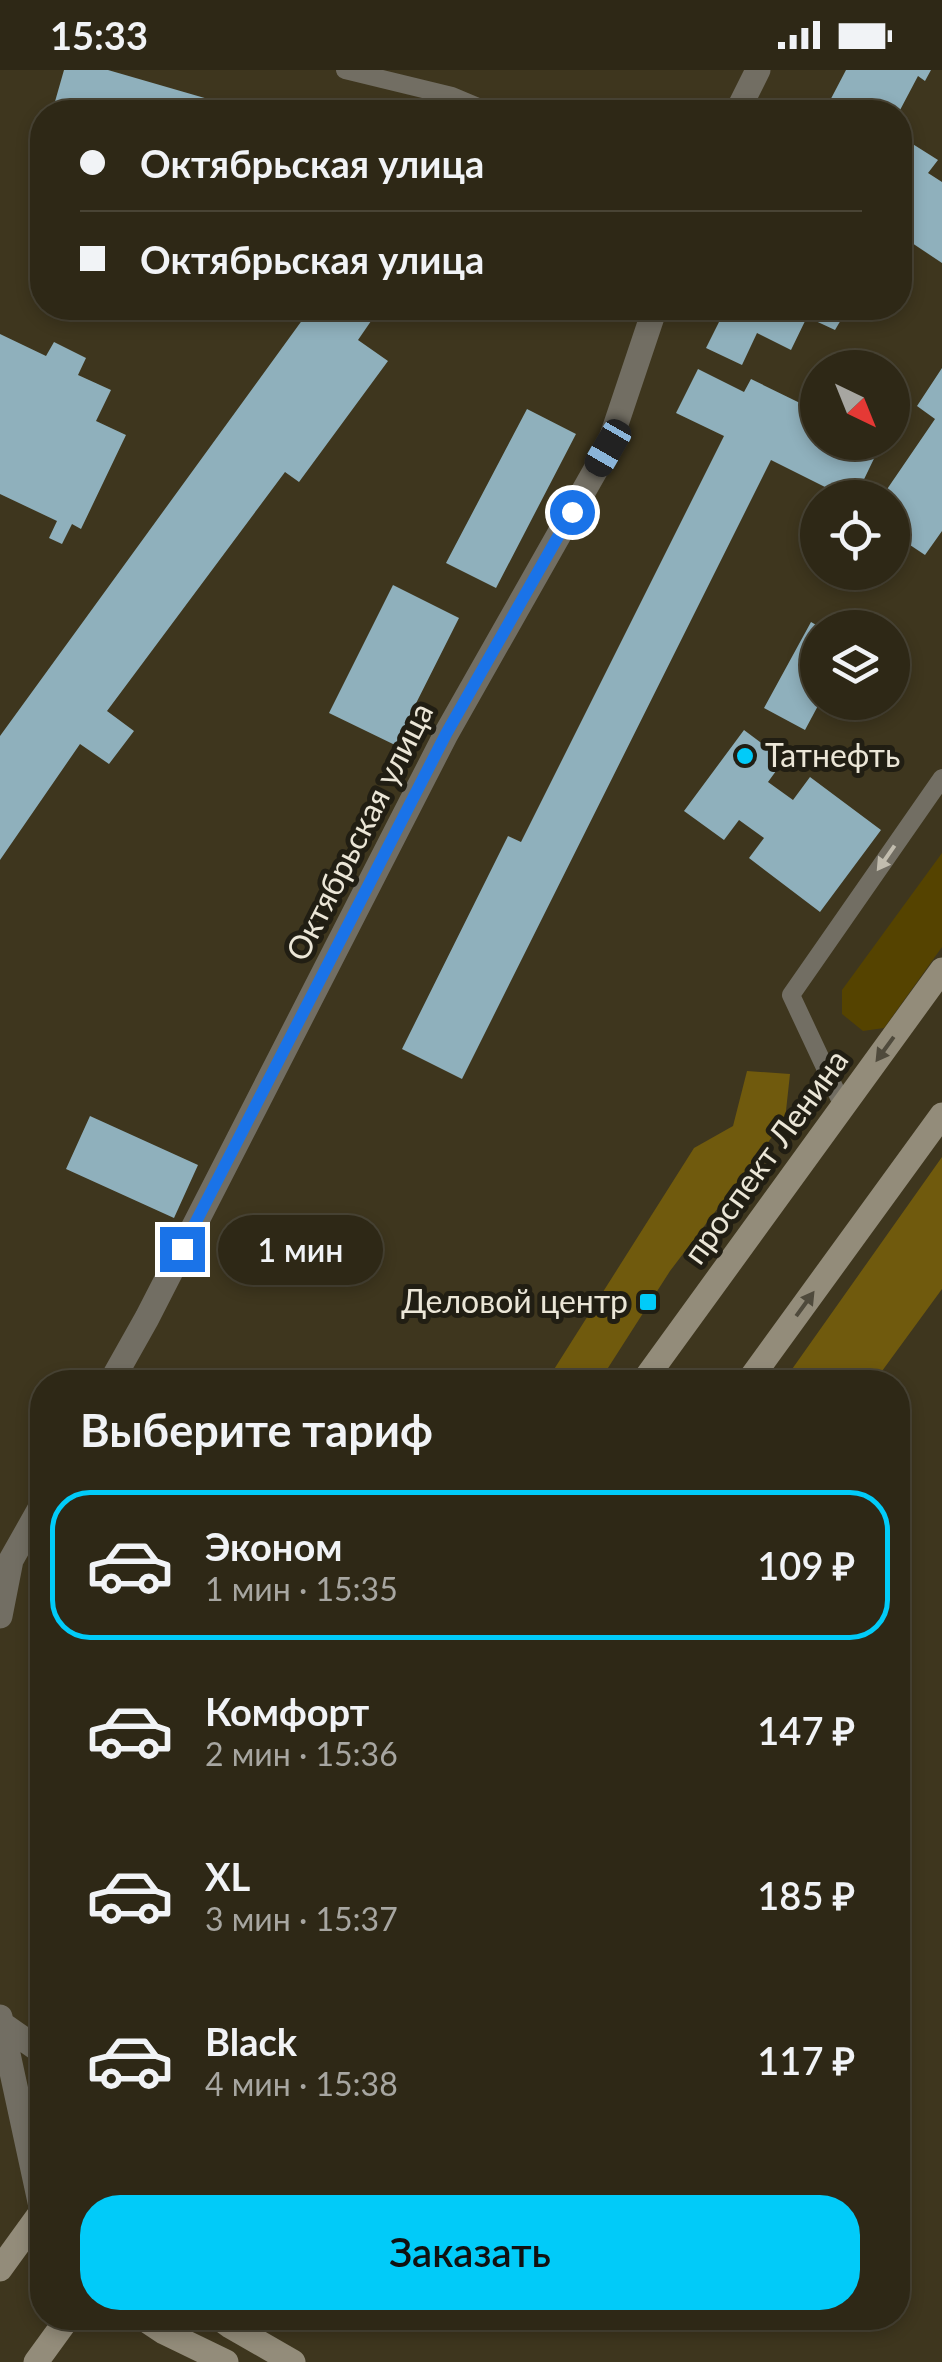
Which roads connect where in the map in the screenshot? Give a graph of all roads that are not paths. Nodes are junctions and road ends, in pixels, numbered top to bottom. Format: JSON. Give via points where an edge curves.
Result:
{"nodes":[{"id":1,"x":345,"y":70,"type":"edge"},
{"id":2,"x":758,"y":70,"type":"edge"},
{"id":3,"x":462,"y":100,"type":"edge"},
{"id":4,"x":744,"y":100,"type":"edge"},
{"id":5,"x":651,"y":320,"type":"edge"},
{"id":6,"x":942,"y":778,"type":"edge"},
{"id":7,"x":942,"y":970,"type":"edge"},
{"id":8,"x":843,"y":1106,"type":"junction"},
{"id":9,"x":942,"y":1115,"type":"edge"},
{"id":10,"x":118,"y":1370,"type":"edge"},
{"id":11,"x":652,"y":1370,"type":"edge"},
{"id":12,"x":757,"y":1370,"type":"edge"},
{"id":13,"x":30,"y":1526,"type":"edge"},
{"id":14,"x":1,"y":1601,"type":"edge"},
{"id":15,"x":1,"y":2020,"type":"edge"},
{"id":16,"x":30,"y":2043,"type":"edge"},
{"id":17,"x":30,"y":2159,"type":"edge"},
{"id":18,"x":30,"y":2227,"type":"edge"},
{"id":19,"x":0,"y":2268,"type":"edge"},
{"id":20,"x":59,"y":2330,"type":"edge"},
{"id":21,"x":161,"y":2330,"type":"edge"},
{"id":22,"x":237,"y":2330,"type":"edge"},
{"id":23,"x":36,"y":2362,"type":"edge"},
{"id":24,"x":226,"y":2362,"type":"edge"},
{"id":25,"x":294,"y":2362,"type":"edge"}],
"edges":[{"from":1,"to":3,"type":"lane"},
{"from":2,"to":4,"type":"street"},
{"from":5,"to":10,"type":"street","name":"Октябрьская улица","via":[[608,448],[446,734]]},
{"from":6,"to":8,"type":"lane","one_way":true,"via":[[790,995]]},
{"from":7,"to":8,"type":"main road","name":"проспект Ленина","one_way":true},
{"from":8,"to":11,"type":"main road","name":"проспект Ленина"},
{"from":12,"to":9,"type":"main road","one_way":true},
{"from":13,"to":14,"type":"street","via":[[11,1560]]},
{"from":15,"to":16,"type":"street"},
{"from":15,"to":17,"type":"street"},
{"from":18,"to":19,"type":"main road"},
{"from":20,"to":23,"type":"main road"},
{"from":21,"to":24,"type":"main road"},
{"from":22,"to":25,"type":"main road"}]}
